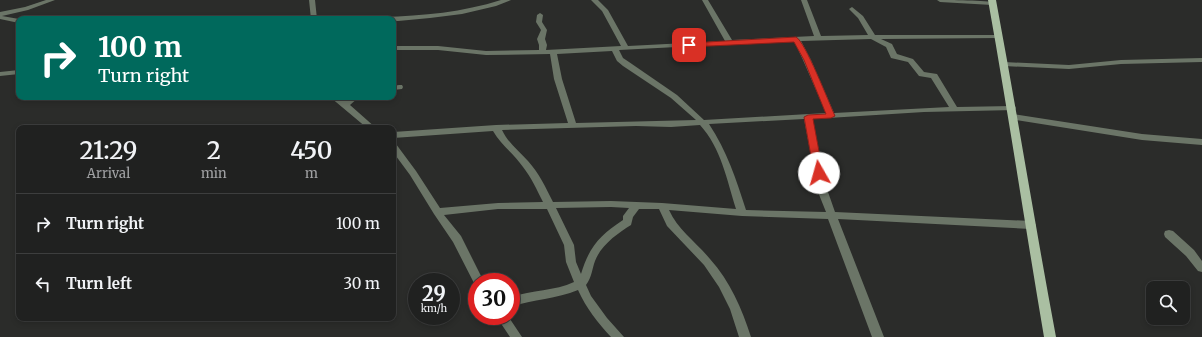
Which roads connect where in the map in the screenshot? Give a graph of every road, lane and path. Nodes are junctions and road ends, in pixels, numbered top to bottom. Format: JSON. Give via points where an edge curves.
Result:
{"nodes":[{"id":1,"x":52,"y":0,"type":"edge"},
{"id":2,"x":312,"y":0,"type":"edge"},
{"id":3,"x":508,"y":0,"type":"edge"},
{"id":4,"x":594,"y":0,"type":"edge"},
{"id":5,"x":705,"y":0,"type":"edge"},
{"id":6,"x":804,"y":0,"type":"edge"},
{"id":7,"x":940,"y":0,"type":"edge"},
{"id":8,"x":992,"y":2,"type":"edge"},
{"id":9,"x":852,"y":9,"type":"dead end"},
{"id":10,"x":540,"y":15,"type":"dead end"},
{"id":11,"x":0,"y":16,"type":"edge"},
{"id":12,"x":314,"y":16,"type":"edge"},
{"id":13,"x":396,"y":18,"type":"edge"},
{"id":14,"x":16,"y":21,"type":"edge"},
{"id":15,"x":998,"y":36,"type":"junction"},
{"id":16,"x":874,"y":37,"type":"junction"},
{"id":17,"x":818,"y":38,"type":"junction"},
{"id":18,"x":796,"y":39,"type":"junction"},
{"id":19,"x":730,"y":43,"type":"junction"},
{"id":20,"x":396,"y":48,"type":"edge"},
{"id":21,"x":625,"y":48,"type":"junction"},
{"id":22,"x":615,"y":50,"type":"junction"},
{"id":23,"x":553,"y":51,"type":"junction"},
{"id":24,"x":542,"y":52,"type":"junction"},
{"id":25,"x":1202,"y":60,"type":"edge"},
{"id":26,"x":1004,"y":64,"type":"junction"},
{"id":27,"x":16,"y":72,"type":"edge"},
{"id":28,"x":0,"y":74,"type":"edge"},
{"id":29,"x":338,"y":100,"type":"edge"},
{"id":30,"x":351,"y":100,"type":"edge"},
{"id":31,"x":345,"y":105,"type":"junction"},
{"id":32,"x":955,"y":110,"type":"junction"},
{"id":33,"x":1012,"y":112,"type":"junction"},
{"id":34,"x":831,"y":116,"type":"junction"},
{"id":35,"x":808,"y":117,"type":"junction"},
{"id":36,"x":701,"y":122,"type":"junction"},
{"id":37,"x":368,"y":125,"type":"edge"},
{"id":38,"x":573,"y":125,"type":"junction"},
{"id":39,"x":496,"y":128,"type":"junction"},
{"id":40,"x":396,"y":135,"type":"edge"},
{"id":41,"x":1202,"y":142,"type":"edge"},
{"id":42,"x":396,"y":150,"type":"edge"},
{"id":43,"x":549,"y":205,"type":"junction"},
{"id":44,"x":637,"y":205,"type":"junction"},
{"id":45,"x":662,"y":206,"type":"junction"},
{"id":46,"x":437,"y":212,"type":"junction"},
{"id":47,"x":742,"y":213,"type":"junction"},
{"id":48,"x":833,"y":216,"type":"junction"},
{"id":49,"x":1031,"y":225,"type":"junction"},
{"id":50,"x":1169,"y":234,"type":"dead end"},
{"id":51,"x":1202,"y":268,"type":"edge"},
{"id":52,"x":475,"y":273,"type":"edge"},
{"id":53,"x":580,"y":283,"type":"junction"},
{"id":54,"x":520,"y":299,"type":"edge"},
{"id":55,"x":508,"y":325,"type":"edge"},
{"id":56,"x":516,"y":337,"type":"edge"},
{"id":57,"x":618,"y":337,"type":"edge"},
{"id":58,"x":745,"y":337,"type":"edge"},
{"id":59,"x":878,"y":337,"type":"edge"},
{"id":60,"x":1050,"y":337,"type":"edge"}],
"edges":[{"from":1,"to":11,"type":"street"},
{"from":2,"to":12,"type":"street"},
{"from":3,"to":13,"type":"street","via":[[437,15]]},
{"from":4,"to":21,"type":"street","via":[[605,10]]},
{"from":5,"to":19,"type":"street"},
{"from":6,"to":17,"type":"street"},
{"from":7,"to":8,"type":"street"},
{"from":8,"to":15,"type":"main road"},
{"from":9,"to":16,"type":"street","via":[[861,17]]},
{"from":10,"to":24,"type":"street","via":[[539,22],[544,30],[541,39]]},
{"from":11,"to":14,"type":"street"},
{"from":15,"to":16,"type":"street"},
{"from":15,"to":26,"type":"main road"},
{"from":16,"to":17,"type":"street"},
{"from":16,"to":32,"type":"street","via":[[889,46],[894,56],[909,59],[922,74],[934,76]]},
{"from":17,"to":18,"type":"street"},
{"from":18,"to":19,"type":"street"},
{"from":18,"to":34,"type":"street"},
{"from":19,"to":21,"type":"street"},
{"from":20,"to":24,"type":"street","via":[[438,48],[505,54]]},
{"from":21,"to":22,"type":"street"},
{"from":22,"to":23,"type":"street"},
{"from":22,"to":36,"type":"street","via":[[620,59],[672,95]]},
{"from":23,"to":24,"type":"street"},
{"from":23,"to":38,"type":"street","via":[[558,79]]},
{"from":25,"to":26,"type":"street","via":[[1121,62],[1069,67]]},
{"from":26,"to":33,"type":"main road"},
{"from":27,"to":28,"type":"street"},
{"from":29,"to":31,"type":"street"},
{"from":30,"to":31,"type":"street"},
{"from":31,"to":37,"type":"street"},
{"from":32,"to":33,"type":"street"},
{"from":32,"to":34,"type":"street"},
{"from":33,"to":41,"type":"street","via":[[1148,138]]},
{"from":33,"to":49,"type":"main road"},
{"from":34,"to":35,"type":"street"},
{"from":35,"to":36,"type":"street"},
{"from":35,"to":48,"type":"street","via":[[823,192]]},
{"from":36,"to":38,"type":"street"},
{"from":36,"to":47,"type":"street","via":[[720,151]]},
{"from":38,"to":39,"type":"street"},
{"from":39,"to":40,"type":"street"},
{"from":39,"to":43,"type":"street","via":[[502,139],[526,164]]},
{"from":42,"to":46,"type":"street"},
{"from":43,"to":44,"type":"street"},
{"from":43,"to":46,"type":"street","via":[[498,206]]},
{"from":43,"to":53,"type":"street","via":[[569,245],[571,262]]},
{"from":44,"to":45,"type":"street"},
{"from":44,"to":53,"type":"street","via":[[628,216],[628,222],[608,236],[592,256],[586,276]]},
{"from":45,"to":47,"type":"street"},
{"from":45,"to":58,"type":"street","via":[[676,229],[721,281]]},
{"from":46,"to":52,"type":"street"},
{"from":47,"to":48,"type":"street"},
{"from":48,"to":49,"type":"street"},
{"from":48,"to":59,"type":"street"},
{"from":49,"to":60,"type":"main road"},
{"from":50,"to":51,"type":"street"},
{"from":53,"to":54,"type":"street","via":[[564,290]]},
{"from":53,"to":57,"type":"street","via":[[589,302]]},
{"from":55,"to":56,"type":"street"}]}
